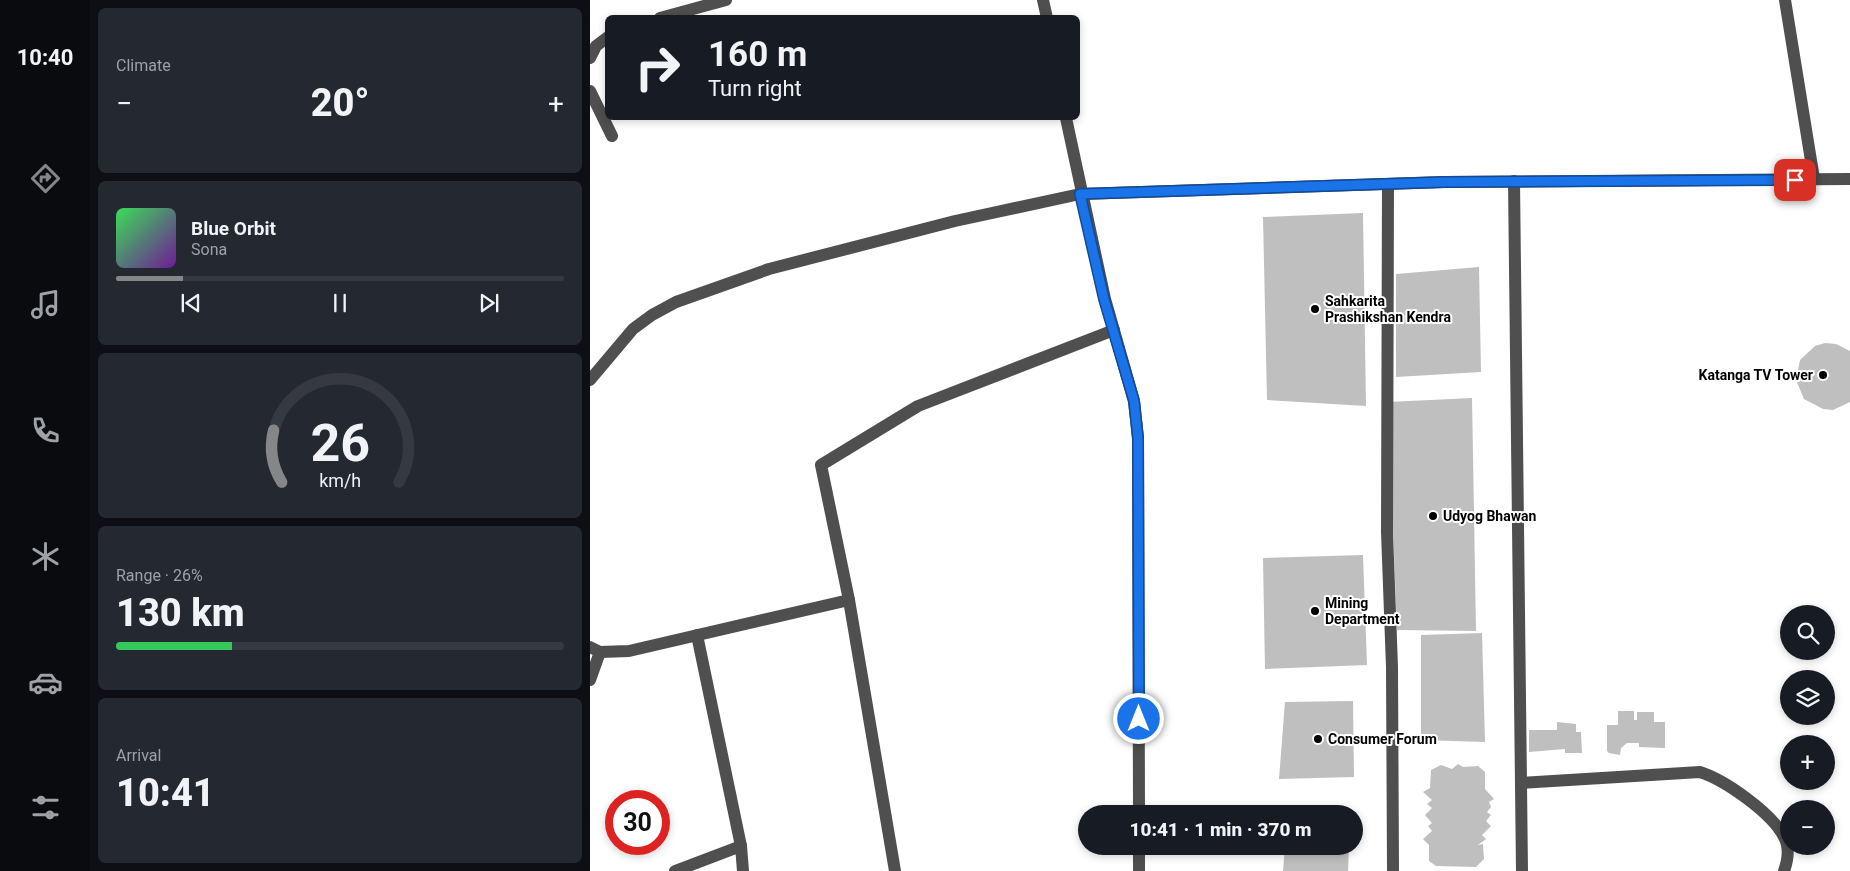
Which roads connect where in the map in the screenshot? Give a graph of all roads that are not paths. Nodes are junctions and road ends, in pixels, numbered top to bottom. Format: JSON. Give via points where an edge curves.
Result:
{"nodes":[{"id":1,"x":726,"y":0,"type":"edge"},
{"id":2,"x":1043,"y":0,"type":"edge"},
{"id":3,"x":1785,"y":0,"type":"edge"},
{"id":4,"x":671,"y":15,"type":"edge"},
{"id":5,"x":1046,"y":15,"type":"edge"},
{"id":6,"x":605,"y":39,"type":"edge"},
{"id":7,"x":590,"y":58,"type":"edge"},
{"id":8,"x":590,"y":91,"type":"edge"},
{"id":9,"x":1066,"y":120,"type":"edge"},
{"id":10,"x":612,"y":136,"type":"dead end"},
{"id":11,"x":1850,"y":179,"type":"edge"},
{"id":12,"x":1814,"y":180,"type":"junction"},
{"id":13,"x":1514,"y":181,"type":"junction"},
{"id":14,"x":1388,"y":184,"type":"junction"},
{"id":15,"x":1080,"y":194,"type":"junction"},
{"id":16,"x":1114,"y":330,"type":"junction"},
{"id":17,"x":590,"y":380,"type":"edge"},
{"id":18,"x":849,"y":600,"type":"junction"},
{"id":19,"x":697,"y":635,"type":"junction"},
{"id":20,"x":595,"y":649,"type":"edge"},
{"id":21,"x":590,"y":680,"type":"edge"},
{"id":22,"x":1521,"y":783,"type":"junction"},
{"id":23,"x":1139,"y":805,"type":"edge"},
{"id":24,"x":741,"y":846,"type":"junction"},
{"id":25,"x":1139,"y":855,"type":"edge"},
{"id":26,"x":675,"y":871,"type":"edge"},
{"id":27,"x":743,"y":871,"type":"edge"},
{"id":28,"x":895,"y":871,"type":"edge"},
{"id":29,"x":1139,"y":871,"type":"edge"},
{"id":30,"x":1393,"y":871,"type":"edge"},
{"id":31,"x":1522,"y":871,"type":"edge"},
{"id":32,"x":1784,"y":871,"type":"edge"}],
"edges":[{"from":1,"to":4,"type":"street"},
{"from":2,"to":5,"type":"street"},
{"from":3,"to":12,"type":"street"},
{"from":6,"to":7,"type":"street","via":[[596,46]]},
{"from":8,"to":10,"type":"street"},
{"from":9,"to":15,"type":"street"},
{"from":11,"to":12,"type":"street"},
{"from":12,"to":13,"type":"street"},
{"from":13,"to":14,"type":"street"},
{"from":13,"to":22,"type":"street"},
{"from":14,"to":15,"type":"street"},
{"from":14,"to":30,"type":"street","via":[[1387,532],[1392,667]]},
{"from":15,"to":16,"type":"street"},
{"from":15,"to":17,"type":"street","via":[[955,221],[769,269],[676,302],[632,329]]},
{"from":16,"to":18,"type":"street","via":[[918,406],[821,465]]},
{"from":16,"to":23,"type":"street","via":[[1134,401],[1138,438]]},
{"from":18,"to":19,"type":"street"},
{"from":18,"to":28,"type":"street"},
{"from":19,"to":20,"type":"street","via":[[628,651]]},
{"from":19,"to":24,"type":"street"},
{"from":20,"to":21,"type":"street"},
{"from":22,"to":31,"type":"street"},
{"from":22,"to":32,"type":"street","via":[[1700,772],[1713,776],[1738,791],[1775,824],[1785,838],[1788,853]]},
{"from":24,"to":26,"type":"street"},
{"from":24,"to":27,"type":"street"},
{"from":25,"to":29,"type":"street"}]}
